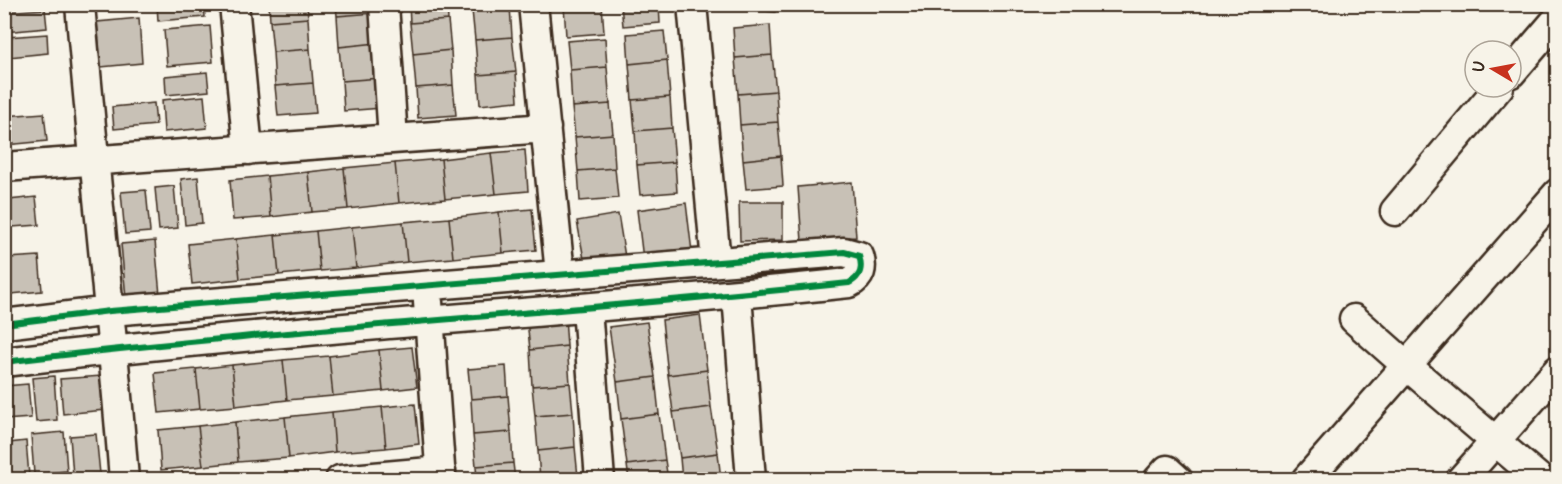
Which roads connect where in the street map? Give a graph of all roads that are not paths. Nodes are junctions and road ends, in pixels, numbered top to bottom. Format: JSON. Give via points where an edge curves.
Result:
{"nodes":[{"id":1,"x":80,"y":4,"type":"edge"},
{"id":2,"x":234,"y":4,"type":"edge"},
{"id":3,"x":384,"y":4,"type":"edge"},
{"id":4,"x":533,"y":4,"type":"edge"},
{"id":5,"x":692,"y":4,"type":"edge"},
{"id":6,"x":1557,"y":18,"type":"edge"},
{"id":7,"x":1523,"y":59,"type":"edge"},
{"id":8,"x":1489,"y":99,"type":"edge"},
{"id":9,"x":546,"y":128,"type":"junction"},
{"id":10,"x":393,"y":139,"type":"junction"},
{"id":11,"x":248,"y":150,"type":"junction"},
{"id":12,"x":93,"y":161,"type":"junction"},
{"id":13,"x":4,"y":167,"type":"edge"},
{"id":14,"x":1557,"y":193,"type":"edge"},
{"id":15,"x":1395,"y":211,"type":"dead end"},
{"id":16,"x":716,"y":262,"type":"junction"},
{"id":17,"x":560,"y":274,"type":"junction"},
{"id":18,"x":426,"y":285,"type":"junction"},
{"id":19,"x":737,"y":295,"type":"junction"},
{"id":20,"x":587,"y":308,"type":"junction"},
{"id":21,"x":110,"y":311,"type":"junction"},
{"id":22,"x":1354,"y":319,"type":"dead end"},
{"id":23,"x":429,"y":322,"type":"junction"},
{"id":24,"x":4,"y":324,"type":"edge"},
{"id":25,"x":114,"y":349,"type":"junction"},
{"id":26,"x":4,"y":362,"type":"edge"},
{"id":27,"x":1406,"y":365,"type":"junction"},
{"id":28,"x":1557,"y":369,"type":"edge"},
{"id":29,"x":1496,"y":440,"type":"junction"},
{"id":30,"x":441,"y":475,"type":"edge"},
{"id":31,"x":124,"y":480,"type":"edge"},
{"id":32,"x":340,"y":480,"type":"edge"},
{"id":33,"x":600,"y":480,"type":"edge"},
{"id":34,"x":751,"y":480,"type":"edge"},
{"id":35,"x":1158,"y":480,"type":"edge"},
{"id":36,"x":1178,"y":480,"type":"edge"},
{"id":37,"x":1306,"y":480,"type":"edge"},
{"id":38,"x":1461,"y":480,"type":"edge"},
{"id":39,"x":1541,"y":480,"type":"edge"}],
"edges":[{"from":1,"to":12,"type":"street"},
{"from":2,"to":11,"type":"street"},
{"from":3,"to":10,"type":"street"},
{"from":4,"to":9,"type":"street"},
{"from":5,"to":16,"type":"street"},
{"from":6,"to":7,"type":"street"},
{"from":8,"to":15,"type":"street"},
{"from":9,"to":10,"type":"street"},
{"from":9,"to":17,"type":"street"},
{"from":10,"to":11,"type":"street"},
{"from":11,"to":12,"type":"street"},
{"from":12,"to":13,"type":"street"},
{"from":12,"to":21,"type":"street"},
{"from":14,"to":27,"type":"street"},
{"from":16,"to":17,"type":"street"},
{"from":16,"to":19,"type":"street","via":[[844,252],[859,256],[862,266],[860,275],[849,283]]},
{"from":17,"to":18,"type":"street"},
{"from":18,"to":21,"type":"street"},
{"from":18,"to":23,"type":"street"},
{"from":19,"to":20,"type":"street"},
{"from":19,"to":34,"type":"street"},
{"from":20,"to":23,"type":"street"},
{"from":20,"to":33,"type":"street"},
{"from":21,"to":24,"type":"street"},
{"from":21,"to":25,"type":"street"},
{"from":22,"to":27,"type":"street"},
{"from":23,"to":25,"type":"street"},
{"from":23,"to":30,"type":"street"},
{"from":25,"to":26,"type":"street"},
{"from":25,"to":31,"type":"street"},
{"from":27,"to":29,"type":"street"},
{"from":27,"to":37,"type":"street"},
{"from":28,"to":29,"type":"street"},
{"from":29,"to":38,"type":"street"},
{"from":29,"to":39,"type":"street"},
{"from":30,"to":32,"type":"street"},
{"from":35,"to":36,"type":"street","via":[[1167,470]]}]}
